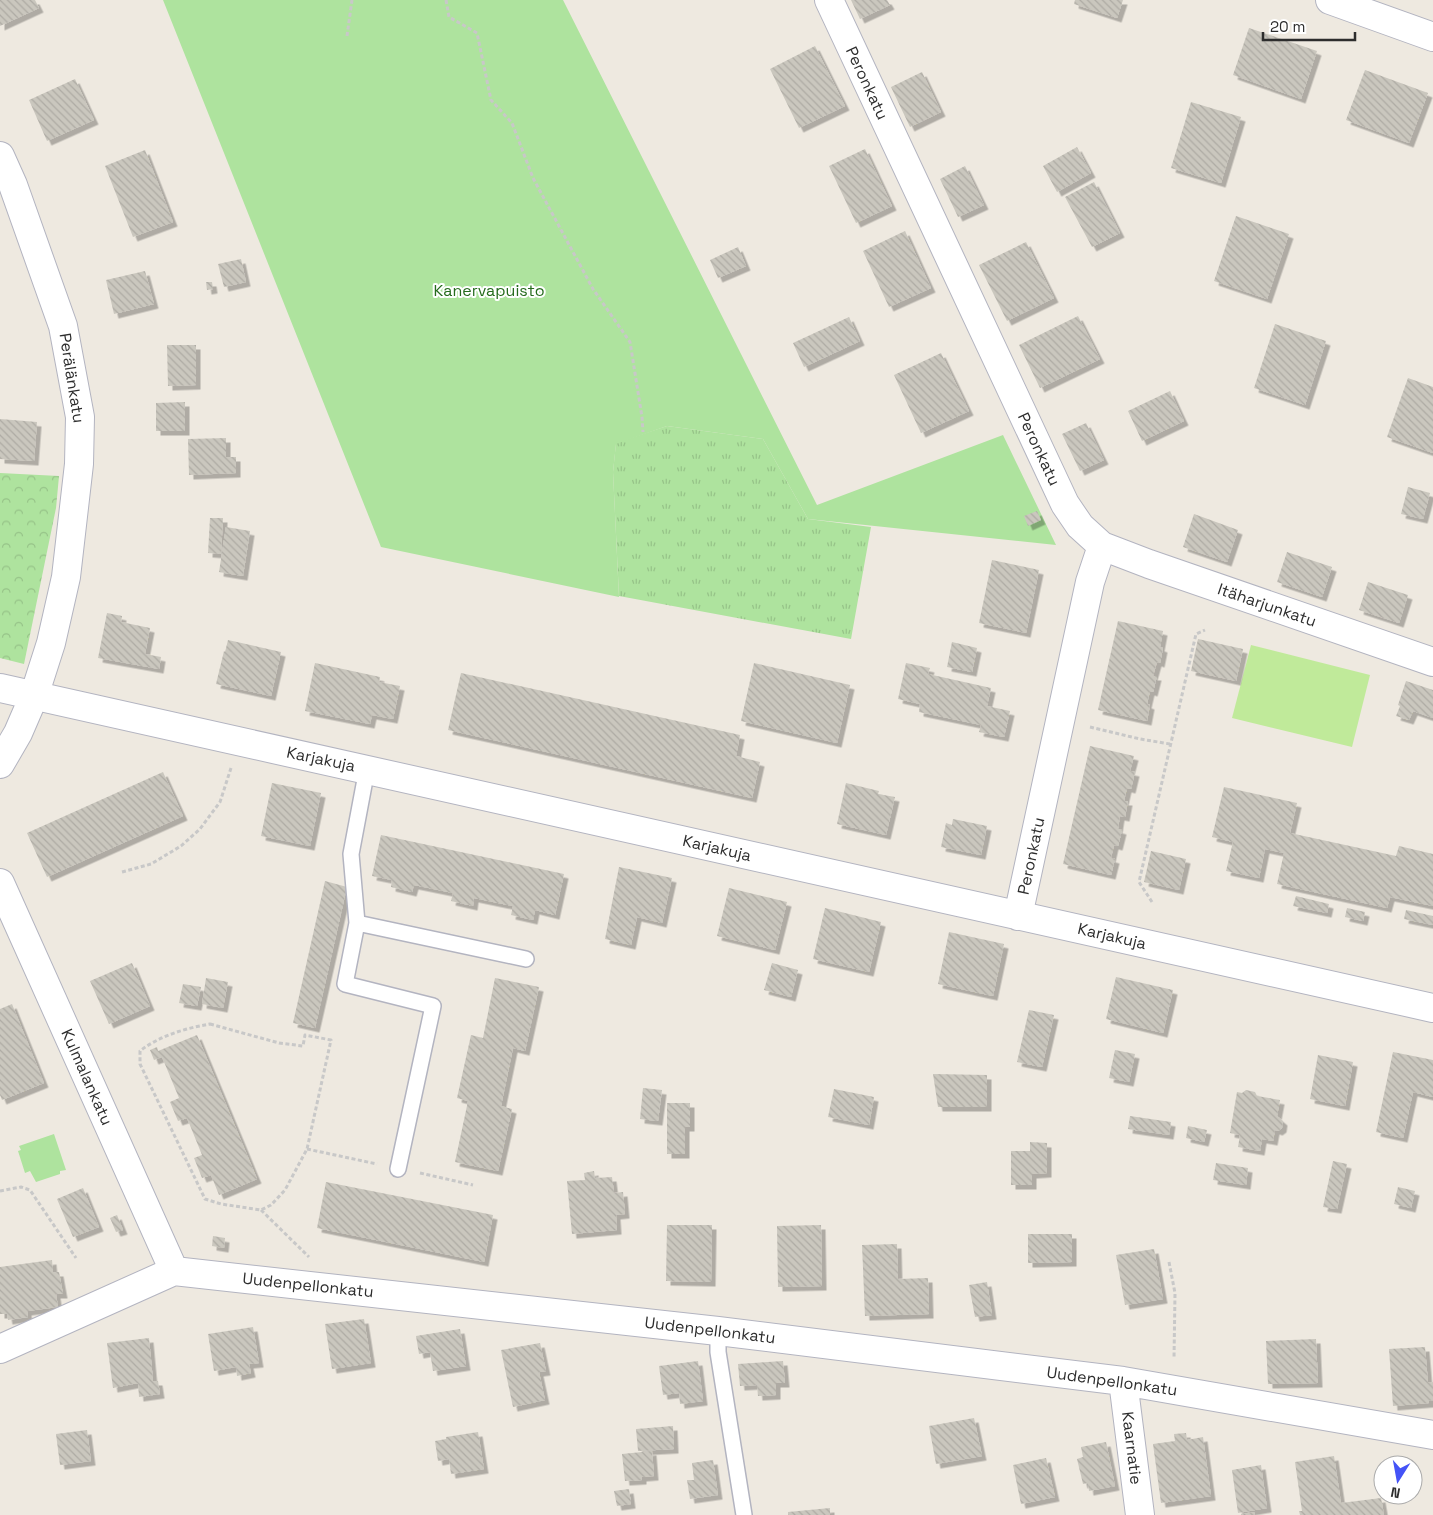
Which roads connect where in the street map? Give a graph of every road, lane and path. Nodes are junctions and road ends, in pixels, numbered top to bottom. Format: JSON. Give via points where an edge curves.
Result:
{"nodes":[{"id":1,"x":352,"y":0,"type":"edge"},
{"id":2,"x":446,"y":0,"type":"edge"},
{"id":3,"x":829,"y":0,"type":"edge"},
{"id":4,"x":1330,"y":0,"type":"edge"},
{"id":5,"x":347,"y":36,"type":"dead end"},
{"id":6,"x":1433,"y":37,"type":"edge"},
{"id":7,"x":0,"y":156,"type":"edge"},
{"id":8,"x":643,"y":432,"type":"dead end"},
{"id":9,"x":1102,"y":546,"type":"junction"},
{"id":10,"x":1205,"y":630,"type":"dead end"},
{"id":11,"x":1433,"y":662,"type":"edge"},
{"id":12,"x":0,"y":688,"type":"edge"},
{"id":13,"x":34,"y":696,"type":"junction"},
{"id":14,"x":1060,"y":720,"type":"junction"},
{"id":15,"x":1170,"y":744,"type":"junction"},
{"id":16,"x":0,"y":764,"type":"edge"},
{"id":17,"x":232,"y":764,"type":"dead end"},
{"id":18,"x":367,"y":769,"type":"junction"},
{"id":19,"x":122,"y":872,"type":"dead end"},
{"id":20,"x":0,"y":883,"type":"edge"},
{"id":21,"x":1152,"y":902,"type":"dead end"},
{"id":22,"x":1018,"y":916,"type":"junction"},
{"id":23,"x":357,"y":923,"type":"junction"},
{"id":24,"x":526,"y":960,"type":"dead end"},
{"id":25,"x":1433,"y":1008,"type":"edge"},
{"id":26,"x":398,"y":1169,"type":"dead end"},
{"id":27,"x":0,"y":1191,"type":"edge"},
{"id":28,"x":261,"y":1210,"type":"junction"},
{"id":29,"x":76,"y":1258,"type":"dead end"},
{"id":30,"x":1169,"y":1262,"type":"dead end"},
{"id":31,"x":174,"y":1271,"type":"junction"},
{"id":32,"x":328,"y":1287,"type":"junction"},
{"id":33,"x":718,"y":1331,"type":"junction"},
{"id":34,"x":1176,"y":1335,"type":"dead end"},
{"id":35,"x":0,"y":1348,"type":"edge"},
{"id":36,"x":1123,"y":1381,"type":"junction"},
{"id":37,"x":1433,"y":1435,"type":"edge"},
{"id":38,"x":744,"y":1515,"type":"edge"},
{"id":39,"x":1140,"y":1515,"type":"edge"}],
"edges":[{"from":1,"to":5,"type":"path"},
{"from":2,"to":8,"type":"path","via":[[449,18],[477,34],[491,100],[512,123],[533,178],[593,289],[630,342]]},
{"from":3,"to":9,"type":"street","name":"Peronkatu","via":[[1065,504],[1080,526]]},
{"from":4,"to":6,"type":"street"},
{"from":7,"to":13,"type":"street","name":"Perälänkatu","via":[[63,326],[80,417],[79,464],[66,577],[51,643]]},
{"from":9,"to":11,"type":"street","name":"Itäharjunkatu"},
{"from":9,"to":14,"type":"street","name":"Peronkatu","via":[[1090,582]]},
{"from":10,"to":15,"type":"path","via":[[1196,634]]},
{"from":12,"to":13,"type":"street","name":"Karjakuja"},
{"from":13,"to":16,"type":"street","name":"Perälänkatu"},
{"from":13,"to":18,"type":"street","name":"Karjakuja"},
{"from":14,"to":15,"type":"path"},
{"from":14,"to":22,"type":"street","name":"Peronkatu"},
{"from":15,"to":21,"type":"path","via":[[1139,882]]},
{"from":17,"to":19,"type":"path","via":[[220,802],[200,829],[181,846],[151,864]]},
{"from":18,"to":22,"type":"street","name":"Karjakuja"},
{"from":18,"to":23,"type":"lane","via":[[350,854]]},
{"from":20,"to":31,"type":"street","name":"Kulmalankatu"},
{"from":22,"to":25,"type":"street","name":"Karjakuja"},
{"from":23,"to":24,"type":"lane"},
{"from":23,"to":26,"type":"lane","via":[[345,984],[433,1006]]},
{"from":27,"to":29,"type":"path","via":[[21,1187],[30,1190]]},
{"from":28,"to":28,"type":"path","via":[[205,1199],[140,1064],[140,1051],[149,1044],[191,1027],[210,1024],[280,1043],[303,1046],[305,1035],[331,1040],[306,1149],[285,1190],[272,1205]]},
{"from":28,"to":32,"type":"path","via":[[308,1255]]},
{"from":30,"to":34,"type":"path","via":[[1175,1293]]},
{"from":31,"to":32,"type":"street","name":"Uudenpellonkatu"},
{"from":31,"to":35,"type":"street","name":"Uudenpellonkatu"},
{"from":32,"to":33,"type":"street","name":"Uudenpellonkatu"},
{"from":33,"to":36,"type":"street","name":"Uudenpellonkatu"},
{"from":33,"to":38,"type":"lane","via":[[718,1352]]},
{"from":36,"to":37,"type":"street","name":"Uudenpellonkatu"},
{"from":36,"to":39,"type":"street","name":"Kaarnatie"}]}
